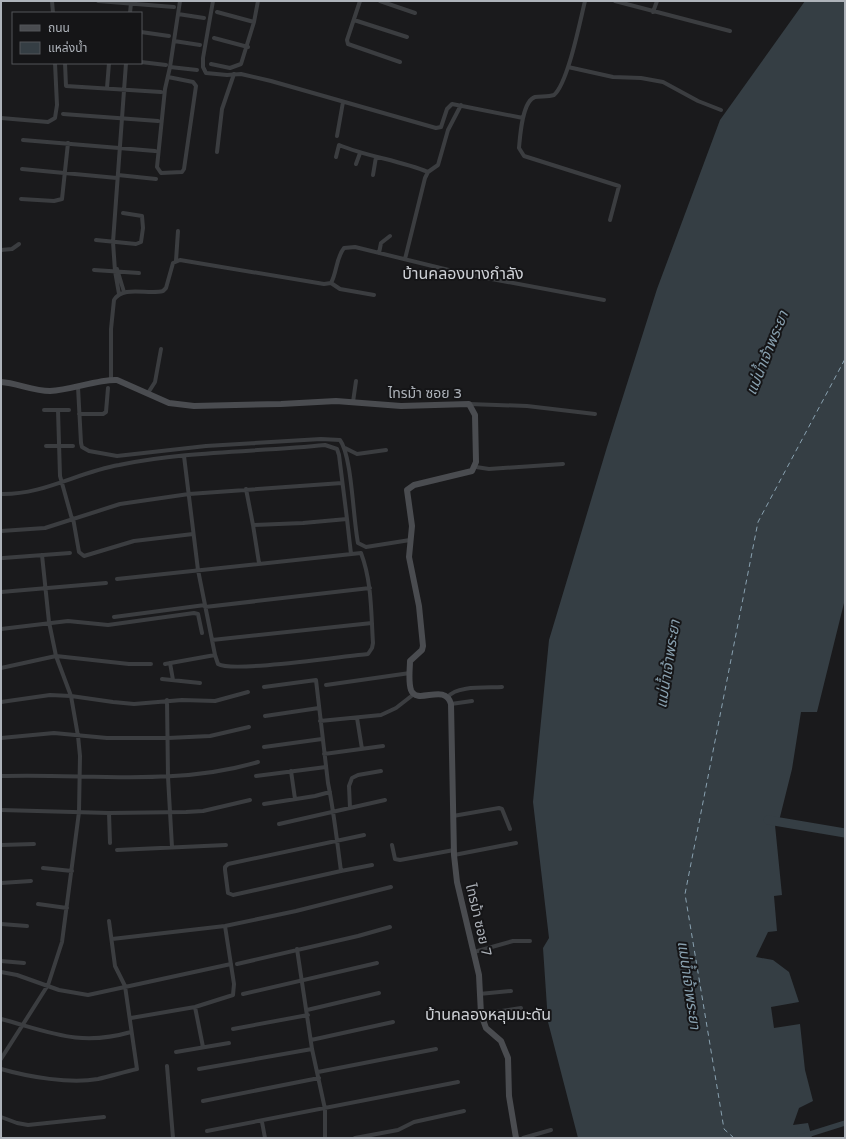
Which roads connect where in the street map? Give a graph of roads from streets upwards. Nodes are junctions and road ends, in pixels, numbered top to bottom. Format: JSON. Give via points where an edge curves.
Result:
{"nodes":[{"id":1,"x":52,"y":1,"type":"edge"},
{"id":2,"x":98,"y":1,"type":"edge"},
{"id":3,"x":180,"y":1,"type":"edge"},
{"id":4,"x":212,"y":1,"type":"edge"},
{"id":5,"x":258,"y":1,"type":"edge"},
{"id":6,"x":360,"y":1,"type":"edge"},
{"id":7,"x":380,"y":1,"type":"edge"},
{"id":8,"x":585,"y":1,"type":"edge"},
{"id":9,"x":615,"y":1,"type":"edge"},
{"id":10,"x":657,"y":1,"type":"edge"},
{"id":11,"x":132,"y":3,"type":"junction"},
{"id":12,"x":154,"y":3,"type":"edge"},
{"id":13,"x":174,"y":7,"type":"dead end"},
{"id":14,"x":53,"y":12,"type":"edge"},
{"id":15,"x":130,"y":12,"type":"edge"},
{"id":16,"x":217,"y":12,"type":"dead end"},
{"id":17,"x":653,"y":12,"type":"junction"},
{"id":18,"x":415,"y":13,"type":"dead end"},
{"id":19,"x":178,"y":14,"type":"junction"},
{"id":20,"x":204,"y":18,"type":"dead end"},
{"id":21,"x":354,"y":20,"type":"junction"},
{"id":22,"x":254,"y":22,"type":"junction"},
{"id":23,"x":730,"y":31,"type":"dead end"},
{"id":24,"x":142,"y":32,"type":"edge"},
{"id":25,"x":169,"y":36,"type":"dead end"},
{"id":26,"x":407,"y":37,"type":"dead end"},
{"id":27,"x":214,"y":38,"type":"dead end"},
{"id":28,"x":174,"y":41,"type":"junction"},
{"id":29,"x":200,"y":45,"type":"dead end"},
{"id":30,"x":248,"y":47,"type":"junction"},
{"id":31,"x":142,"y":62,"type":"edge"},
{"id":32,"x":400,"y":62,"type":"dead end"},
{"id":33,"x":56,"y":64,"type":"edge"},
{"id":34,"x":65,"y":64,"type":"edge"},
{"id":35,"x":109,"y":64,"type":"edge"},
{"id":36,"x":126,"y":64,"type":"edge"},
{"id":37,"x":211,"y":64,"type":"dead end"},
{"id":38,"x":168,"y":66,"type":"junction"},
{"id":39,"x":568,"y":66,"type":"junction"},
{"id":40,"x":197,"y":70,"type":"dead end"},
{"id":41,"x":234,"y":74,"type":"junction"},
{"id":42,"x":168,"y":77,"type":"junction"},
{"id":43,"x":107,"y":88,"type":"junction"},
{"id":44,"x":124,"y":88,"type":"junction"},
{"id":45,"x":161,"y":92,"type":"dead end"},
{"id":46,"x":343,"y":102,"type":"junction"},
{"id":47,"x":461,"y":105,"type":"junction"},
{"id":48,"x":721,"y":110,"type":"dead end"},
{"id":49,"x":63,"y":114,"type":"dead end"},
{"id":50,"x":1,"y":118,"type":"edge"},
{"id":51,"x":122,"y":118,"type":"junction"},
{"id":52,"x":523,"y":118,"type":"junction"},
{"id":53,"x":158,"y":121,"type":"dead end"},
{"id":54,"x":337,"y":136,"type":"dead end"},
{"id":55,"x":23,"y":140,"type":"dead end"},
{"id":56,"x":68,"y":143,"type":"junction"},
{"id":57,"x":120,"y":147,"type":"junction"},
{"id":58,"x":155,"y":151,"type":"dead end"},
{"id":59,"x":218,"y":152,"type":"dead end"},
{"id":60,"x":360,"y":153,"type":"junction"},
{"id":61,"x":336,"y":157,"type":"dead end"},
{"id":62,"x":376,"y":157,"type":"junction"},
{"id":63,"x":356,"y":164,"type":"dead end"},
{"id":64,"x":22,"y":169,"type":"dead end"},
{"id":65,"x":66,"y":172,"type":"junction"},
{"id":66,"x":428,"y":172,"type":"junction"},
{"id":67,"x":373,"y":175,"type":"dead end"},
{"id":68,"x":118,"y":176,"type":"junction"},
{"id":69,"x":156,"y":179,"type":"dead end"},
{"id":70,"x":21,"y":199,"type":"dead end"},
{"id":71,"x":123,"y":213,"type":"dead end"},
{"id":72,"x":610,"y":220,"type":"dead end"},
{"id":73,"x":178,"y":231,"type":"dead end"},
{"id":74,"x":390,"y":236,"type":"dead end"},
{"id":75,"x":96,"y":240,"type":"dead end"},
{"id":76,"x":113,"y":242,"type":"junction"},
{"id":77,"x":19,"y":244,"type":"dead end"},
{"id":78,"x":1,"y":250,"type":"edge"},
{"id":79,"x":378,"y":253,"type":"junction"},
{"id":80,"x":405,"y":259,"type":"junction"},
{"id":81,"x":176,"y":261,"type":"junction"},
{"id":82,"x":94,"y":270,"type":"dead end"},
{"id":83,"x":116,"y":271,"type":"junction"},
{"id":84,"x":139,"y":273,"type":"dead end"},
{"id":85,"x":330,"y":283,"type":"junction"},
{"id":86,"x":121,"y":293,"type":"junction"},
{"id":87,"x":374,"y":295,"type":"dead end"},
{"id":88,"x":604,"y":300,"type":"dead end"},
{"id":89,"x":161,"y":349,"type":"dead end"},
{"id":90,"x":111,"y":380,"type":"junction"},
{"id":91,"x":356,"y":381,"type":"dead end"},
{"id":92,"x":1,"y":382,"type":"edge"},
{"id":93,"x":78,"y":387,"type":"junction"},
{"id":94,"x":108,"y":388,"type":"dead end"},
{"id":95,"x":148,"y":393,"type":"junction"},
{"id":96,"x":353,"y":402,"type":"junction"},
{"id":97,"x":468,"y":404,"type":"junction"},
{"id":98,"x":44,"y":410,"type":"dead end"},
{"id":99,"x":58,"y":410,"type":"junction"},
{"id":100,"x":69,"y":410,"type":"dead end"},
{"id":101,"x":79,"y":414,"type":"junction"},
{"id":102,"x":595,"y":414,"type":"dead end"},
{"id":103,"x":46,"y":446,"type":"dead end"},
{"id":104,"x":59,"y":446,"type":"junction"},
{"id":105,"x":73,"y":446,"type":"dead end"},
{"id":106,"x":344,"y":448,"type":"junction"},
{"id":107,"x":386,"y":450,"type":"dead end"},
{"id":108,"x":184,"y":456,"type":"junction"},
{"id":109,"x":563,"y":464,"type":"dead end"},
{"id":110,"x":476,"y":467,"type":"junction"},
{"id":111,"x":62,"y":483,"type":"junction"},
{"id":112,"x":342,"y":483,"type":"junction"},
{"id":113,"x":246,"y":489,"type":"junction"},
{"id":114,"x":1,"y":494,"type":"edge"},
{"id":115,"x":189,"y":494,"type":"junction"},
{"id":116,"x":73,"y":518,"type":"junction"},
{"id":117,"x":347,"y":519,"type":"junction"},
{"id":118,"x":253,"y":525,"type":"junction"},
{"id":119,"x":1,"y":531,"type":"edge"},
{"id":120,"x":193,"y":534,"type":"junction"},
{"id":121,"x":410,"y":540,"type":"junction"},
{"id":122,"x":70,"y":553,"type":"dead end"},
{"id":123,"x":351,"y":554,"type":"junction"},
{"id":124,"x":42,"y":555,"type":"junction"},
{"id":125,"x":3,"y":558,"type":"dead end"},
{"id":126,"x":258,"y":563,"type":"junction"},
{"id":127,"x":198,"y":570,"type":"junction"},
{"id":128,"x":117,"y":579,"type":"dead end"},
{"id":129,"x":106,"y":583,"type":"dead end"},
{"id":130,"x":45,"y":588,"type":"junction"},
{"id":131,"x":370,"y":588,"type":"junction"},
{"id":132,"x":1,"y":592,"type":"edge"},
{"id":133,"x":205,"y":606,"type":"junction"},
{"id":134,"x":114,"y":617,"type":"dead end"},
{"id":135,"x":49,"y":622,"type":"junction"},
{"id":136,"x":372,"y":623,"type":"junction"},
{"id":137,"x":1,"y":629,"type":"edge"},
{"id":138,"x":202,"y":633,"type":"dead end"},
{"id":139,"x":212,"y":640,"type":"junction"},
{"id":140,"x":215,"y":654,"type":"junction"},
{"id":141,"x":56,"y":656,"type":"junction"},
{"id":142,"x":170,"y":663,"type":"junction"},
{"id":143,"x":151,"y":664,"type":"dead end"},
{"id":144,"x":165,"y":664,"type":"dead end"},
{"id":145,"x":1,"y":668,"type":"edge"},
{"id":146,"x":410,"y":673,"type":"junction"},
{"id":147,"x":162,"y":679,"type":"dead end"},
{"id":148,"x":173,"y":680,"type":"junction"},
{"id":149,"x":200,"y":683,"type":"dead end"},
{"id":150,"x":326,"y":685,"type":"dead end"},
{"id":151,"x":264,"y":687,"type":"dead end"},
{"id":152,"x":502,"y":687,"type":"dead end"},
{"id":153,"x":248,"y":692,"type":"dead end"},
{"id":154,"x":414,"y":694,"type":"junction"},
{"id":155,"x":70,"y":696,"type":"junction"},
{"id":156,"x":448,"y":697,"type":"junction"},
{"id":157,"x":167,"y":700,"type":"junction"},
{"id":158,"x":472,"y":701,"type":"dead end"},
{"id":159,"x":1,"y":702,"type":"edge"},
{"id":160,"x":451,"y":704,"type":"junction"},
{"id":161,"x":319,"y":708,"type":"junction"},
{"id":162,"x":265,"y":716,"type":"dead end"},
{"id":163,"x":357,"y":718,"type":"junction"},
{"id":164,"x":320,"y":722,"type":"junction"},
{"id":165,"x":249,"y":726,"type":"dead end"},
{"id":166,"x":78,"y":736,"type":"junction"},
{"id":167,"x":1,"y":738,"type":"edge"},
{"id":168,"x":168,"y":738,"type":"junction"},
{"id":169,"x":322,"y":739,"type":"junction"},
{"id":170,"x":383,"y":746,"type":"dead end"},
{"id":171,"x":264,"y":747,"type":"dead end"},
{"id":172,"x":362,"y":749,"type":"junction"},
{"id":173,"x":324,"y":754,"type":"junction"},
{"id":174,"x":258,"y":762,"type":"dead end"},
{"id":175,"x":326,"y":767,"type":"junction"},
{"id":176,"x":291,"y":771,"type":"junction"},
{"id":177,"x":381,"y":771,"type":"dead end"},
{"id":178,"x":1,"y":776,"type":"edge"},
{"id":179,"x":256,"y":776,"type":"dead end"},
{"id":180,"x":80,"y":777,"type":"junction"},
{"id":181,"x":168,"y":777,"type":"junction"},
{"id":182,"x":330,"y":792,"type":"junction"},
{"id":183,"x":295,"y":799,"type":"junction"},
{"id":184,"x":250,"y":800,"type":"dead end"},
{"id":185,"x":385,"y":800,"type":"dead end"},
{"id":186,"x":264,"y":804,"type":"dead end"},
{"id":187,"x":350,"y":808,"type":"junction"},
{"id":188,"x":1,"y":810,"type":"edge"},
{"id":189,"x":79,"y":812,"type":"junction"},
{"id":190,"x":170,"y":812,"type":"junction"},
{"id":191,"x":332,"y":812,"type":"junction"},
{"id":192,"x":108,"y":813,"type":"junction"},
{"id":193,"x":453,"y":816,"type":"junction"},
{"id":194,"x":279,"y":824,"type":"dead end"},
{"id":195,"x":510,"y":829,"type":"dead end"},
{"id":196,"x":364,"y":835,"type":"dead end"},
{"id":197,"x":336,"y":842,"type":"junction"},
{"id":198,"x":110,"y":843,"type":"dead end"},
{"id":199,"x":516,"y":843,"type":"dead end"},
{"id":200,"x":34,"y":844,"type":"dead end"},
{"id":201,"x":226,"y":845,"type":"dead end"},
{"id":202,"x":392,"y":845,"type":"dead end"},
{"id":203,"x":1,"y":846,"type":"edge"},
{"id":204,"x":172,"y":847,"type":"junction"},
{"id":205,"x":117,"y":850,"type":"dead end"},
{"id":206,"x":454,"y":853,"type":"junction"},
{"id":207,"x":372,"y":865,"type":"dead end"},
{"id":208,"x":43,"y":868,"type":"dead end"},
{"id":209,"x":72,"y":871,"type":"junction"},
{"id":210,"x":341,"y":871,"type":"junction"},
{"id":211,"x":31,"y":881,"type":"dead end"},
{"id":212,"x":1,"y":883,"type":"edge"},
{"id":213,"x":391,"y":887,"type":"dead end"},
{"id":214,"x":38,"y":904,"type":"dead end"},
{"id":215,"x":67,"y":908,"type":"junction"},
{"id":216,"x":109,"y":921,"type":"dead end"},
{"id":217,"x":1,"y":924,"type":"edge"},
{"id":218,"x":26,"y":926,"type":"dead end"},
{"id":219,"x":225,"y":926,"type":"junction"},
{"id":220,"x":390,"y":926,"type":"dead end"},
{"id":221,"x":112,"y":939,"type":"junction"},
{"id":222,"x":530,"y":941,"type":"dead end"},
{"id":223,"x":298,"y":949,"type":"junction"},
{"id":224,"x":474,"y":952,"type":"junction"},
{"id":225,"x":1,"y":961,"type":"edge"},
{"id":226,"x":24,"y":963,"type":"dead end"},
{"id":227,"x":377,"y":963,"type":"dead end"},
{"id":228,"x":231,"y":964,"type":"junction"},
{"id":229,"x":237,"y":964,"type":"dead end"},
{"id":230,"x":1,"y":972,"type":"edge"},
{"id":231,"x":303,"y":980,"type":"junction"},
{"id":232,"x":48,"y":985,"type":"junction"},
{"id":233,"x":125,"y":986,"type":"junction"},
{"id":234,"x":511,"y":991,"type":"dead end"},
{"id":235,"x":379,"y":993,"type":"dead end"},
{"id":236,"x":243,"y":994,"type":"dead end"},
{"id":237,"x":479,"y":994,"type":"junction"},
{"id":238,"x":195,"y":1007,"type":"junction"},
{"id":239,"x":521,"y":1008,"type":"dead end"},
{"id":240,"x":307,"y":1010,"type":"junction"},
{"id":241,"x":480,"y":1014,"type":"junction"},
{"id":242,"x":308,"y":1015,"type":"junction"},
{"id":243,"x":131,"y":1018,"type":"junction"},
{"id":244,"x":1,"y":1019,"type":"edge"},
{"id":245,"x":393,"y":1022,"type":"dead end"},
{"id":246,"x":24,"y":1025,"type":"junction"},
{"id":247,"x":233,"y":1029,"type":"dead end"},
{"id":248,"x":131,"y":1032,"type":"junction"},
{"id":249,"x":311,"y":1040,"type":"junction"},
{"id":250,"x":229,"y":1043,"type":"dead end"},
{"id":251,"x":203,"y":1047,"type":"junction"},
{"id":252,"x":312,"y":1049,"type":"junction"},
{"id":253,"x":436,"y":1049,"type":"dead end"},
{"id":254,"x":176,"y":1052,"type":"dead end"},
{"id":255,"x":1,"y":1060,"type":"edge"},
{"id":256,"x":167,"y":1066,"type":"dead end"},
{"id":257,"x":1,"y":1069,"type":"edge"},
{"id":258,"x":199,"y":1069,"type":"dead end"},
{"id":259,"x":318,"y":1072,"type":"junction"},
{"id":260,"x":319,"y":1078,"type":"junction"},
{"id":261,"x":458,"y":1082,"type":"dead end"},
{"id":262,"x":203,"y":1100,"type":"dead end"},
{"id":263,"x":325,"y":1109,"type":"junction"},
{"id":264,"x":464,"y":1111,"type":"dead end"},
{"id":265,"x":1,"y":1117,"type":"edge"},
{"id":266,"x":104,"y":1117,"type":"dead end"},
{"id":267,"x":262,"y":1122,"type":"junction"},
{"id":268,"x":551,"y":1130,"type":"dead end"},
{"id":269,"x":207,"y":1131,"type":"dead end"},
{"id":270,"x":173,"y":1138,"type":"edge"},
{"id":271,"x":265,"y":1138,"type":"edge"},
{"id":272,"x":325,"y":1138,"type":"edge"},
{"id":273,"x":355,"y":1138,"type":"edge"},
{"id":274,"x":516,"y":1138,"type":"edge"},
{"id":275,"x":523,"y":1138,"type":"edge"}],
"edges":[{"from":1,"to":14,"type":"street"},
{"from":2,"to":11,"type":"street"},
{"from":3,"to":19,"type":"street"},
{"from":4,"to":41,"type":"street","via":[[204,70],[210,74]]},
{"from":5,"to":22,"type":"street"},
{"from":6,"to":21,"type":"street"},
{"from":7,"to":18,"type":"street"},
{"from":8,"to":39,"type":"street"},
{"from":9,"to":17,"type":"street"},
{"from":10,"to":17,"type":"street"},
{"from":11,"to":12,"type":"street"},
{"from":11,"to":15,"type":"street"},
{"from":12,"to":13,"type":"street"},
{"from":16,"to":22,"type":"street"},
{"from":17,"to":23,"type":"street"},
{"from":19,"to":20,"type":"street"},
{"from":19,"to":28,"type":"street"},
{"from":21,"to":26,"type":"street"},
{"from":21,"to":32,"type":"street","via":[[348,44]]},
{"from":22,"to":30,"type":"street"},
{"from":24,"to":25,"type":"street"},
{"from":27,"to":30,"type":"street"},
{"from":28,"to":29,"type":"street"},
{"from":28,"to":38,"type":"street"},
{"from":30,"to":37,"type":"street","via":[[238,66],[230,68]]},
{"from":31,"to":38,"type":"street"},
{"from":33,"to":50,"type":"street","via":[[55,118],[48,122]]},
{"from":34,"to":43,"type":"street","via":[[66,86]]},
{"from":35,"to":43,"type":"street"},
{"from":36,"to":44,"type":"street"},
{"from":38,"to":40,"type":"street"},
{"from":38,"to":42,"type":"street"},
{"from":39,"to":48,"type":"street","via":[[613,77],[662,82]]},
{"from":39,"to":52,"type":"street","via":[[557,92],[550,96],[532,98],[526,106]]},
{"from":41,"to":46,"type":"street","via":[[271,81]]},
{"from":41,"to":59,"type":"street","via":[[222,109]]},
{"from":42,"to":42,"type":"street","via":[[196,84],[185,167],[179,173],[165,174],[159,171],[158,167]]},
{"from":43,"to":44,"type":"street"},
{"from":44,"to":45,"type":"street"},
{"from":44,"to":51,"type":"street"},
{"from":46,"to":47,"type":"street","via":[[436,128],[441,127],[449,105]]},
{"from":46,"to":54,"type":"street"},
{"from":47,"to":52,"type":"street"},
{"from":47,"to":66,"type":"street","via":[[448,130],[438,165]]},
{"from":49,"to":51,"type":"street"},
{"from":51,"to":53,"type":"street"},
{"from":51,"to":57,"type":"street"},
{"from":52,"to":72,"type":"street","via":[[519,148],[524,156],[619,186]]},
{"from":55,"to":56,"type":"street"},
{"from":56,"to":57,"type":"street"},
{"from":56,"to":65,"type":"street"},
{"from":57,"to":58,"type":"street"},
{"from":57,"to":68,"type":"street"},
{"from":60,"to":61,"type":"street","via":[[339,145]]},
{"from":60,"to":62,"type":"street"},
{"from":60,"to":63,"type":"street"},
{"from":62,"to":66,"type":"street"},
{"from":62,"to":67,"type":"street"},
{"from":64,"to":65,"type":"street"},
{"from":65,"to":68,"type":"street"},
{"from":65,"to":70,"type":"street","via":[[62,200]]},
{"from":66,"to":80,"type":"street"},
{"from":68,"to":69,"type":"street"},
{"from":68,"to":76,"type":"street"},
{"from":71,"to":76,"type":"street","via":[[142,216],[142,240],[136,244]]},
{"from":73,"to":81,"type":"street"},
{"from":74,"to":79,"type":"street","via":[[381,243]]},
{"from":75,"to":76,"type":"street"},
{"from":76,"to":83,"type":"street"},
{"from":77,"to":78,"type":"street","via":[[12,249]]},
{"from":79,"to":80,"type":"street"},
{"from":79,"to":85,"type":"street","via":[[355,247],[344,248]]},
{"from":80,"to":88,"type":"street","via":[[465,274]]},
{"from":81,"to":85,"type":"street","via":[[183,259]]},
{"from":81,"to":86,"type":"street","via":[[163,291]]},
{"from":82,"to":83,"type":"street"},
{"from":83,"to":84,"type":"street"},
{"from":83,"to":86,"type":"street"},
{"from":85,"to":87,"type":"street","via":[[340,289]]},
{"from":86,"to":90,"type":"street","via":[[114,300],[112,307]]},
{"from":89,"to":95,"type":"street","via":[[155,382]]},
{"from":90,"to":93,"type":"street","name":"ไทรม้า ซอย 3"},
{"from":90,"to":95,"type":"street","name":"ไทรม้า ซอย 3"},
{"from":91,"to":96,"type":"street"},
{"from":92,"to":93,"type":"street","name":"ไทรม้า ซอย 3","via":[[47,391]]},
{"from":93,"to":101,"type":"street"},
{"from":94,"to":101,"type":"street","via":[[106,412]]},
{"from":95,"to":96,"type":"street","name":"ไทรม้า ซอย 3","via":[[172,404],[194,406]]},
{"from":96,"to":97,"type":"street","name":"ไทรม้า ซอย 3","via":[[401,406]]},
{"from":97,"to":102,"type":"street","via":[[527,406]]},
{"from":97,"to":110,"type":"street","name":"ไทรม้า ซอย 3","via":[[475,415]]},
{"from":98,"to":99,"type":"street"},
{"from":99,"to":100,"type":"street"},
{"from":99,"to":104,"type":"street"},
{"from":101,"to":106,"type":"street","via":[[80,443],[87,450],[99,454],[117,456],[206,446],[321,439],[340,440]]},
{"from":103,"to":104,"type":"street"},
{"from":104,"to":105,"type":"street"},
{"from":104,"to":111,"type":"street"},
{"from":106,"to":107,"type":"street","via":[[357,454]]},
{"from":106,"to":121,"type":"street","via":[[358,542],[366,547]]},
{"from":108,"to":111,"type":"street","via":[[118,465]]},
{"from":108,"to":112,"type":"street","via":[[331,446],[337,449],[339,455]]},
{"from":108,"to":115,"type":"street"},
{"from":109,"to":110,"type":"street","via":[[489,469]]},
{"from":110,"to":121,"type":"street","via":[[470,473],[409,488],[407,494],[412,520]]},
{"from":111,"to":114,"type":"street","via":[[25,493]]},
{"from":111,"to":116,"type":"street"},
{"from":112,"to":113,"type":"street"},
{"from":112,"to":117,"type":"street"},
{"from":113,"to":115,"type":"street"},
{"from":113,"to":118,"type":"street"},
{"from":115,"to":116,"type":"street","via":[[120,504]]},
{"from":115,"to":120,"type":"street"},
{"from":116,"to":119,"type":"street","via":[[44,528]]},
{"from":116,"to":120,"type":"street","via":[[79,552],[84,556],[134,541]]},
{"from":117,"to":118,"type":"street"},
{"from":117,"to":123,"type":"street"},
{"from":118,"to":126,"type":"street"},
{"from":120,"to":127,"type":"street"},
{"from":121,"to":146,"type":"street","via":[[408,557],[419,606],[423,646],[410,661]]},
{"from":122,"to":124,"type":"street"},
{"from":123,"to":126,"type":"street"},
{"from":123,"to":131,"type":"street","via":[[361,553]]},
{"from":124,"to":125,"type":"street"},
{"from":124,"to":130,"type":"street"},
{"from":126,"to":127,"type":"street"},
{"from":127,"to":128,"type":"street"},
{"from":127,"to":133,"type":"street"},
{"from":129,"to":130,"type":"street"},
{"from":130,"to":132,"type":"street"},
{"from":130,"to":135,"type":"street"},
{"from":131,"to":133,"type":"street"},
{"from":131,"to":136,"type":"street"},
{"from":133,"to":134,"type":"street"},
{"from":133,"to":139,"type":"street"},
{"from":135,"to":137,"type":"street"},
{"from":135,"to":138,"type":"street","via":[[68,620],[108,625],[194,613],[198,614]]},
{"from":135,"to":141,"type":"street"},
{"from":136,"to":139,"type":"street"},
{"from":136,"to":140,"type":"street","via":[[373,643],[368,654],[264,666],[226,666],[218,664]]},
{"from":139,"to":140,"type":"street"},
{"from":140,"to":142,"type":"street"},
{"from":141,"to":143,"type":"street"},
{"from":141,"to":145,"type":"street"},
{"from":141,"to":155,"type":"street"},
{"from":142,"to":144,"type":"street"},
{"from":142,"to":148,"type":"street"},
{"from":146,"to":150,"type":"street"},
{"from":146,"to":154,"type":"street","via":[[411,689]]},
{"from":147,"to":148,"type":"street"},
{"from":148,"to":149,"type":"street"},
{"from":151,"to":161,"type":"street","via":[[316,680]]},
{"from":152,"to":156,"type":"street","via":[[461,690],[451,693]]},
{"from":153,"to":157,"type":"street","via":[[215,701]]},
{"from":154,"to":156,"type":"street","via":[[442,694]]},
{"from":154,"to":163,"type":"street","via":[[390,711]]},
{"from":155,"to":157,"type":"street","via":[[134,704]]},
{"from":155,"to":159,"type":"street","via":[[45,696]]},
{"from":155,"to":166,"type":"street"},
{"from":156,"to":160,"type":"street","name":"ไทรม้า ซอย 7"},
{"from":157,"to":168,"type":"street"},
{"from":158,"to":160,"type":"street"},
{"from":160,"to":193,"type":"street","name":"ไทรม้า ซอย 7"},
{"from":161,"to":162,"type":"street"},
{"from":161,"to":164,"type":"street"},
{"from":163,"to":164,"type":"street"},
{"from":163,"to":172,"type":"street"},
{"from":164,"to":169,"type":"street"},
{"from":165,"to":168,"type":"street","via":[[210,736]]},
{"from":166,"to":167,"type":"street","via":[[54,733]]},
{"from":166,"to":168,"type":"street"},
{"from":166,"to":180,"type":"street"},
{"from":168,"to":181,"type":"street"},
{"from":169,"to":171,"type":"street"},
{"from":169,"to":173,"type":"street"},
{"from":170,"to":172,"type":"street"},
{"from":172,"to":173,"type":"street"},
{"from":173,"to":175,"type":"street"},
{"from":174,"to":181,"type":"street","via":[[212,773]]},
{"from":175,"to":176,"type":"street"},
{"from":175,"to":182,"type":"street"},
{"from":176,"to":179,"type":"street"},
{"from":176,"to":183,"type":"street"},
{"from":177,"to":187,"type":"street","via":[[352,778],[349,790]]},
{"from":178,"to":180,"type":"street"},
{"from":180,"to":181,"type":"street"},
{"from":180,"to":189,"type":"street"},
{"from":181,"to":190,"type":"street"},
{"from":182,"to":183,"type":"street"},
{"from":182,"to":191,"type":"street"},
{"from":183,"to":186,"type":"street"},
{"from":184,"to":190,"type":"street","via":[[203,810]]},
{"from":185,"to":187,"type":"street"},
{"from":187,"to":191,"type":"street"},
{"from":188,"to":189,"type":"street"},
{"from":189,"to":192,"type":"street"},
{"from":189,"to":209,"type":"street"},
{"from":190,"to":192,"type":"street"},
{"from":190,"to":204,"type":"street"},
{"from":191,"to":194,"type":"street"},
{"from":191,"to":197,"type":"street"},
{"from":192,"to":198,"type":"street"},
{"from":193,"to":195,"type":"street","via":[[499,808],[502,809]]},
{"from":193,"to":206,"type":"street","name":"ไทรม้า ซอย 7"},
{"from":196,"to":197,"type":"street"},
{"from":197,"to":210,"type":"street"},
{"from":197,"to":210,"type":"street","via":[[228,864],[225,870],[228,892],[233,895]]},
{"from":199,"to":206,"type":"street"},
{"from":200,"to":203,"type":"street"},
{"from":201,"to":204,"type":"street"},
{"from":202,"to":206,"type":"street","via":[[395,859],[400,860]]},
{"from":204,"to":205,"type":"street"},
{"from":206,"to":224,"type":"street","name":"ไทรม้า ซอย 7"},
{"from":207,"to":210,"type":"street"},
{"from":208,"to":209,"type":"street"},
{"from":209,"to":215,"type":"street"},
{"from":211,"to":212,"type":"street"},
{"from":213,"to":219,"type":"street"},
{"from":214,"to":215,"type":"street"},
{"from":215,"to":232,"type":"street","via":[[62,942]]},
{"from":216,"to":221,"type":"street"},
{"from":217,"to":218,"type":"street"},
{"from":219,"to":221,"type":"street"},
{"from":219,"to":228,"type":"street"},
{"from":220,"to":223,"type":"street"},
{"from":221,"to":233,"type":"street","via":[[115,966]]},
{"from":222,"to":224,"type":"street","via":[[513,941]]},
{"from":223,"to":229,"type":"street"},
{"from":223,"to":231,"type":"street"},
{"from":224,"to":237,"type":"street","name":"ไทรม้า ซอย 7","via":[[479,974]]},
{"from":225,"to":226,"type":"street"},
{"from":227,"to":231,"type":"street"},
{"from":228,"to":233,"type":"street"},
{"from":228,"to":238,"type":"street","via":[[233,995]]},
{"from":230,"to":232,"type":"street"},
{"from":231,"to":236,"type":"street"},
{"from":231,"to":240,"type":"street"},
{"from":232,"to":233,"type":"street","via":[[59,990],[88,995]]},
{"from":232,"to":246,"type":"street"},
{"from":233,"to":243,"type":"street"},
{"from":234,"to":237,"type":"street"},
{"from":235,"to":240,"type":"street"},
{"from":237,"to":241,"type":"street","name":"ไทรม้า ซอย 7"},
{"from":238,"to":243,"type":"street"},
{"from":238,"to":251,"type":"street"},
{"from":239,"to":241,"type":"street"},
{"from":240,"to":242,"type":"street"},
{"from":241,"to":274,"type":"street","name":"ไทรม้า ซอย 7","via":[[486,1028],[501,1041],[508,1058],[509,1096]]},
{"from":242,"to":247,"type":"street"},
{"from":242,"to":249,"type":"street"},
{"from":243,"to":248,"type":"street"},
{"from":244,"to":246,"type":"street"},
{"from":245,"to":249,"type":"street"},
{"from":246,"to":248,"type":"street","via":[[74,1039],[112,1038]]},
{"from":246,"to":255,"type":"street"},
{"from":248,"to":257,"type":"street","via":[[137,1069],[97,1079],[52,1079]]},
{"from":249,"to":252,"type":"street"},
{"from":250,"to":251,"type":"street"},
{"from":251,"to":254,"type":"street"},
{"from":252,"to":258,"type":"street"},
{"from":252,"to":259,"type":"street"},
{"from":253,"to":259,"type":"street"},
{"from":256,"to":270,"type":"street"},
{"from":259,"to":260,"type":"street"},
{"from":260,"to":262,"type":"street"},
{"from":260,"to":263,"type":"street"},
{"from":261,"to":263,"type":"street"},
{"from":263,"to":267,"type":"street"},
{"from":263,"to":272,"type":"street"},
{"from":264,"to":273,"type":"street","via":[[414,1122],[398,1130]]},
{"from":265,"to":266,"type":"street","via":[[28,1125]]},
{"from":267,"to":269,"type":"street"},
{"from":267,"to":271,"type":"street"},
{"from":268,"to":275,"type":"street"}]}
